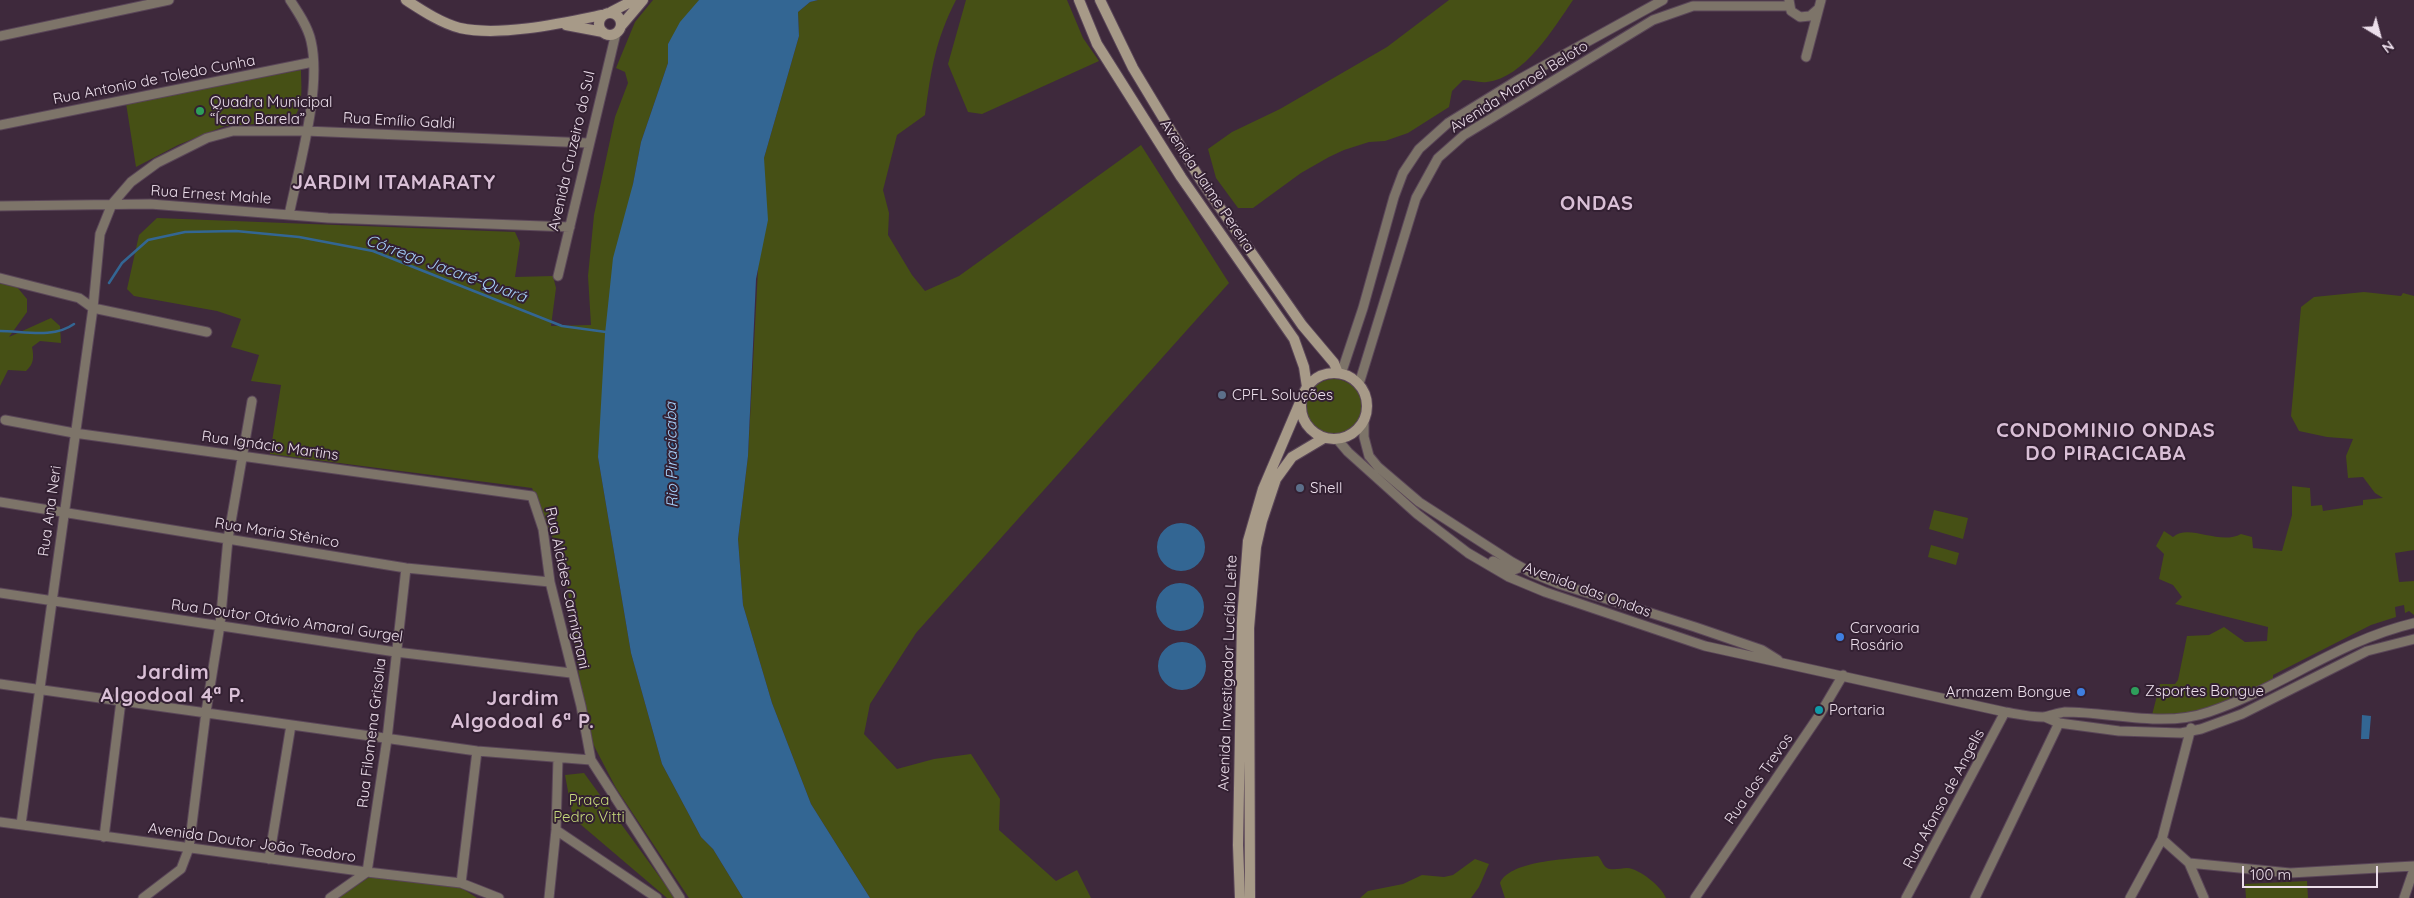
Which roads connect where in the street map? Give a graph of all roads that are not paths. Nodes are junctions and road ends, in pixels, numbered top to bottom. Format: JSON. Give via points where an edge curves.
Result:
{"nodes":[{"id":1,"x":169,"y":0,"type":"edge"},
{"id":2,"x":290,"y":0,"type":"edge"},
{"id":3,"x":406,"y":0,"type":"edge"},
{"id":4,"x":634,"y":0,"type":"edge"},
{"id":5,"x":643,"y":0,"type":"edge"},
{"id":6,"x":1079,"y":0,"type":"edge"},
{"id":7,"x":1100,"y":0,"type":"edge"},
{"id":8,"x":1663,"y":0,"type":"edge"},
{"id":9,"x":1789,"y":3,"type":"edge"},
{"id":10,"x":1820,"y":3,"type":"edge"},
{"id":11,"x":607,"y":14,"type":"junction"},
{"id":12,"x":560,"y":24,"type":"junction"},
{"id":13,"x":619,"y":30,"type":"junction"},
{"id":14,"x":603,"y":32,"type":"junction"},
{"id":15,"x":0,"y":36,"type":"edge"},
{"id":16,"x":1806,"y":57,"type":"dead end"},
{"id":17,"x":313,"y":62,"type":"junction"},
{"id":18,"x":0,"y":125,"type":"edge"},
{"id":19,"x":306,"y":131,"type":"junction"},
{"id":20,"x":588,"y":143,"type":"junction"},
{"id":21,"x":112,"y":204,"type":"junction"},
{"id":22,"x":0,"y":206,"type":"edge"},
{"id":23,"x":290,"y":215,"type":"junction"},
{"id":24,"x":570,"y":227,"type":"junction"},
{"id":25,"x":558,"y":276,"type":"dead end"},
{"id":26,"x":0,"y":278,"type":"edge"},
{"id":27,"x":94,"y":308,"type":"junction"},
{"id":28,"x":207,"y":332,"type":"dead end"},
{"id":29,"x":1340,"y":374,"type":"junction"},
{"id":30,"x":1359,"y":384,"type":"junction"},
{"id":31,"x":1307,"y":387,"type":"junction"},
{"id":32,"x":1301,"y":400,"type":"junction"},
{"id":33,"x":252,"y":401,"type":"dead end"},
{"id":34,"x":5,"y":420,"type":"dead end"},
{"id":35,"x":1364,"y":420,"type":"junction"},
{"id":36,"x":74,"y":432,"type":"junction"},
{"id":37,"x":1324,"y":438,"type":"junction"},
{"id":38,"x":1337,"y":439,"type":"junction"},
{"id":39,"x":241,"y":456,"type":"junction"},
{"id":40,"x":532,"y":496,"type":"joint"},
{"id":41,"x":0,"y":502,"type":"edge"},
{"id":42,"x":64,"y":511,"type":"junction"},
{"id":43,"x":228,"y":539,"type":"junction"},
{"id":44,"x":1459,"y":546,"type":"junction"},
{"id":45,"x":1521,"y":567,"type":"junction"},
{"id":46,"x":406,"y":568,"type":"junction"},
{"id":47,"x":550,"y":582,"type":"junction"},
{"id":48,"x":0,"y":593,"type":"edge"},
{"id":49,"x":51,"y":600,"type":"junction"},
{"id":50,"x":2414,"y":623,"type":"edge"},
{"id":51,"x":1645,"y":625,"type":"junction"},
{"id":52,"x":220,"y":626,"type":"junction"},
{"id":53,"x":1695,"y":627,"type":"junction"},
{"id":54,"x":2414,"y":639,"type":"edge"},
{"id":55,"x":1705,"y":646,"type":"junction"},
{"id":56,"x":1762,"y":650,"type":"junction"},
{"id":57,"x":396,"y":652,"type":"junction"},
{"id":58,"x":1782,"y":663,"type":"junction"},
{"id":59,"x":571,"y":673,"type":"junction"},
{"id":60,"x":1843,"y":675,"type":"junction"},
{"id":61,"x":0,"y":684,"type":"edge"},
{"id":62,"x":39,"y":690,"type":"junction"},
{"id":63,"x":121,"y":701,"type":"junction"},
{"id":64,"x":206,"y":712,"type":"junction"},
{"id":65,"x":2005,"y":712,"type":"junction"},
{"id":66,"x":2095,"y":715,"type":"junction"},
{"id":67,"x":2112,"y":715,"type":"junction"},
{"id":68,"x":2196,"y":716,"type":"junction"},
{"id":69,"x":2045,"y":717,"type":"junction"},
{"id":70,"x":2059,"y":723,"type":"junction"},
{"id":71,"x":291,"y":725,"type":"junction"},
{"id":72,"x":2092,"y":727,"type":"junction"},
{"id":73,"x":2108,"y":729,"type":"junction"},
{"id":74,"x":2190,"y":731,"type":"junction"},
{"id":75,"x":386,"y":740,"type":"junction"},
{"id":76,"x":476,"y":751,"type":"junction"},
{"id":77,"x":558,"y":758,"type":"junction"},
{"id":78,"x":591,"y":760,"type":"junction"},
{"id":79,"x":0,"y":822,"type":"edge"},
{"id":80,"x":21,"y":824,"type":"junction"},
{"id":81,"x":556,"y":830,"type":"junction"},
{"id":82,"x":104,"y":837,"type":"junction"},
{"id":83,"x":2162,"y":839,"type":"junction"},
{"id":84,"x":189,"y":848,"type":"junction"},
{"id":85,"x":270,"y":859,"type":"junction"},
{"id":86,"x":2189,"y":863,"type":"junction"},
{"id":87,"x":2414,"y":868,"type":"edge"},
{"id":88,"x":367,"y":872,"type":"junction"},
{"id":89,"x":462,"y":883,"type":"junction"},
{"id":90,"x":551,"y":884,"type":"junction"},
{"id":91,"x":143,"y":898,"type":"edge"},
{"id":92,"x":330,"y":898,"type":"edge"},
{"id":93,"x":499,"y":898,"type":"edge"},
{"id":94,"x":543,"y":898,"type":"edge"},
{"id":95,"x":549,"y":898,"type":"edge"},
{"id":96,"x":656,"y":898,"type":"edge"},
{"id":97,"x":680,"y":898,"type":"edge"},
{"id":98,"x":1240,"y":898,"type":"edge"},
{"id":99,"x":1250,"y":898,"type":"edge"},
{"id":100,"x":1695,"y":898,"type":"edge"},
{"id":101,"x":1906,"y":898,"type":"edge"},
{"id":102,"x":1975,"y":898,"type":"edge"},
{"id":103,"x":2130,"y":898,"type":"edge"},
{"id":104,"x":2204,"y":898,"type":"edge"},
{"id":105,"x":2404,"y":898,"type":"edge"}],
"edges":[{"from":1,"to":15,"type":"street"},
{"from":2,"to":17,"type":"street","via":[[311,40]]},
{"from":3,"to":12,"type":"main road","via":[[460,28],[513,29]]},
{"from":4,"to":11,"type":"main road"},
{"from":5,"to":13,"type":"main road","name":"Avenida Cruzeiro do Sul"},
{"from":6,"to":31,"type":"main road","name":"Avenida Jaime Pereira","via":[[1098,44],[1134,103],[1181,177],[1294,339]]},
{"from":7,"to":29,"type":"main road","name":"Avenida Jaime Pereira","via":[[1133,68],[1200,179]]},
{"from":8,"to":29,"type":"street","name":"Avenida Manoel Beloto","via":[[1518,80],[1448,123],[1419,149],[1403,173],[1394,197],[1363,308]]},
{"from":9,"to":10,"type":"street","via":[[1795,14],[1805,17]]},
{"from":9,"to":30,"type":"street","name":"Avenida Manoel Beloto","via":[[1693,6],[1667,14],[1481,124],[1448,148],[1429,172],[1416,198]]},
{"from":10,"to":16,"type":"street"},
{"from":11,"to":12,"type":"main road"},
{"from":11,"to":13,"type":"main road","via":[[619,17]]},
{"from":11,"to":14,"type":"main road","via":[[599,24]]},
{"from":12,"to":14,"type":"main road"},
{"from":13,"to":14,"type":"main road"},
{"from":13,"to":20,"type":"street","name":"Avenida Cruzeiro do Sul"},
{"from":17,"to":18,"type":"street","name":"Rua Antonio de Toledo Cunha"},
{"from":17,"to":19,"type":"street"},
{"from":19,"to":20,"type":"street","name":"Rua Emílio Galdi"},
{"from":19,"to":21,"type":"street","name":"Rua Emílio Galdi","via":[[233,131],[206,138],[157,163],[130,182]]},
{"from":19,"to":23,"type":"street"},
{"from":20,"to":24,"type":"street","name":"Avenida Cruzeiro do Sul"},
{"from":21,"to":22,"type":"street","name":"Rua Ernest Mahle"},
{"from":21,"to":23,"type":"street","name":"Rua Ernest Mahle","via":[[222,208]]},
{"from":21,"to":27,"type":"street","name":"Rua Ana Neri","via":[[100,234]]},
{"from":23,"to":24,"type":"street","name":"Rua Ernest Mahle"},
{"from":24,"to":25,"type":"street","name":"Avenida Cruzeiro do Sul"},
{"from":26,"to":27,"type":"street","via":[[79,298]]},
{"from":27,"to":28,"type":"street"},
{"from":27,"to":36,"type":"street","name":"Rua Ana Neri"},
{"from":29,"to":30,"type":"main road"},
{"from":29,"to":31,"type":"main road","via":[[1320,376]]},
{"from":30,"to":35,"type":"main road","via":[[1366,395]]},
{"from":31,"to":32,"type":"main road"},
{"from":32,"to":37,"type":"main road","via":[[1303,419],[1315,434]]},
{"from":32,"to":98,"type":"main road","name":"Avenida Investigador Lucídio Leite","via":[[1263,489],[1248,542],[1242,620]]},
{"from":33,"to":39,"type":"street"},
{"from":34,"to":36,"type":"street","name":"Rua Ignácio Martins"},
{"from":35,"to":38,"type":"main road","via":[[1353,433]]},
{"from":35,"to":45,"type":"street","name":"Avenida das Ondas","via":[[1369,456],[1378,467],[1450,524]]},
{"from":36,"to":39,"type":"street","name":"Rua Ignácio Martins"},
{"from":36,"to":42,"type":"street","name":"Rua Ana Neri"},
{"from":37,"to":38,"type":"main road"},
{"from":37,"to":99,"type":"main road","name":"Avenida Investigador Lucídio Leite","via":[[1292,457],[1276,479],[1256,548],[1249,628]]},
{"from":38,"to":44,"type":"street","name":"Avenida das Ondas","via":[[1416,514]]},
{"from":39,"to":40,"type":"street","name":"Rua Ignácio Martins"},
{"from":39,"to":43,"type":"street"},
{"from":40,"to":47,"type":"street","name":"Rua Alcides Carmignani","via":[[543,529]]},
{"from":41,"to":42,"type":"street","name":"Rua Maria Stênico"},
{"from":42,"to":43,"type":"street","name":"Rua Maria Stênico"},
{"from":42,"to":49,"type":"street","name":"Rua Ana Neri"},
{"from":43,"to":46,"type":"street","name":"Rua Maria Stênico"},
{"from":43,"to":52,"type":"street"},
{"from":44,"to":45,"type":"street","via":[[1511,570]]},
{"from":44,"to":51,"type":"street","name":"Avenida das Ondas","via":[[1524,584]]},
{"from":45,"to":53,"type":"street","name":"Avenida das Ondas","via":[[1559,584]]},
{"from":46,"to":47,"type":"street","name":"Rua Maria Stênico"},
{"from":46,"to":57,"type":"street","name":"Rua Filomena Grisolia"},
{"from":47,"to":59,"type":"street","name":"Rua Alcides Carmignani"},
{"from":48,"to":49,"type":"street","name":"Rua Doutor Otávio Amaral Gurgel"},
{"from":49,"to":52,"type":"street","name":"Rua Doutor Otávio Amaral Gurgel"},
{"from":49,"to":62,"type":"street","name":"Rua Ana Neri"},
{"from":50,"to":68,"type":"street","name":"Avenida das Ondas","via":[[2382,630],[2349,644],[2232,704]]},
{"from":51,"to":53,"type":"street","via":[[1687,634]]},
{"from":51,"to":55,"type":"street","name":"Avenida das Ondas"},
{"from":52,"to":57,"type":"street","name":"Rua Doutor Otávio Amaral Gurgel"},
{"from":52,"to":64,"type":"street"},
{"from":53,"to":56,"type":"street","name":"Avenida das Ondas"},
{"from":54,"to":74,"type":"street","name":"Avenida das Ondas","via":[[2367,651],[2242,714]]},
{"from":55,"to":56,"type":"street","via":[[1714,643],[1750,651]]},
{"from":55,"to":58,"type":"street","name":"Avenida das Ondas"},
{"from":56,"to":58,"type":"street","name":"Avenida das Ondas"},
{"from":57,"to":59,"type":"street","name":"Rua Doutor Otávio Amaral Gurgel"},
{"from":57,"to":75,"type":"street","name":"Rua Filomena Grisolia"},
{"from":58,"to":60,"type":"street","name":"Avenida das Ondas"},
{"from":59,"to":78,"type":"street","name":"Rua Alcides Carmignani"},
{"from":60,"to":65,"type":"street","name":"Avenida das Ondas"},
{"from":60,"to":100,"type":"street","name":"Rua dos Trevos"},
{"from":61,"to":62,"type":"street"},
{"from":62,"to":63,"type":"street"},
{"from":62,"to":80,"type":"street","name":"Rua Ana Neri"},
{"from":63,"to":64,"type":"street"},
{"from":63,"to":82,"type":"street"},
{"from":64,"to":71,"type":"street"},
{"from":64,"to":84,"type":"street"},
{"from":65,"to":69,"type":"street","name":"Avenida das Ondas"},
{"from":65,"to":101,"type":"street","name":"Rua Afonso de Angelis"},
{"from":66,"to":67,"type":"street","name":"Avenida das Ondas"},
{"from":66,"to":69,"type":"street","name":"Avenida das Ondas","via":[[2064,712]]},
{"from":66,"to":72,"type":"street"},
{"from":67,"to":68,"type":"street","name":"Avenida das Ondas"},
{"from":67,"to":73,"type":"street"},
{"from":68,"to":74,"type":"street"},
{"from":69,"to":70,"type":"street","name":"Avenida das Ondas"},
{"from":70,"to":72,"type":"street","name":"Avenida das Ondas"},
{"from":70,"to":102,"type":"street"},
{"from":71,"to":75,"type":"street"},
{"from":71,"to":85,"type":"street"},
{"from":72,"to":73,"type":"street","name":"Avenida das Ondas"},
{"from":73,"to":74,"type":"street","name":"Avenida das Ondas","via":[[2151,733]]},
{"from":74,"to":83,"type":"street"},
{"from":75,"to":76,"type":"street"},
{"from":75,"to":88,"type":"street","name":"Rua Filomena Grisolia"},
{"from":76,"to":77,"type":"street"},
{"from":76,"to":89,"type":"street"},
{"from":77,"to":78,"type":"street"},
{"from":77,"to":81,"type":"street"},
{"from":78,"to":97,"type":"street","name":"Rua Alcides Carmignani"},
{"from":79,"to":80,"type":"street","name":"Avenida Doutor João Teodoro"},
{"from":80,"to":82,"type":"street","name":"Avenida Doutor João Teodoro"},
{"from":81,"to":90,"type":"street"},
{"from":81,"to":96,"type":"street"},
{"from":82,"to":84,"type":"street","name":"Avenida Doutor João Teodoro"},
{"from":83,"to":86,"type":"street"},
{"from":83,"to":103,"type":"street"},
{"from":84,"to":85,"type":"street","name":"Avenida Doutor João Teodoro"},
{"from":84,"to":91,"type":"street","via":[[181,869]]},
{"from":85,"to":88,"type":"street","name":"Avenida Doutor João Teodoro"},
{"from":86,"to":87,"type":"street","via":[[2290,873]]},
{"from":86,"to":104,"type":"street"},
{"from":87,"to":105,"type":"street"},
{"from":88,"to":89,"type":"street","name":"Avenida Doutor João Teodoro"},
{"from":88,"to":92,"type":"street"},
{"from":89,"to":93,"type":"street","name":"Avenida Doutor João Teodoro"},
{"from":90,"to":94,"type":"street"},
{"from":90,"to":95,"type":"street"}]}
